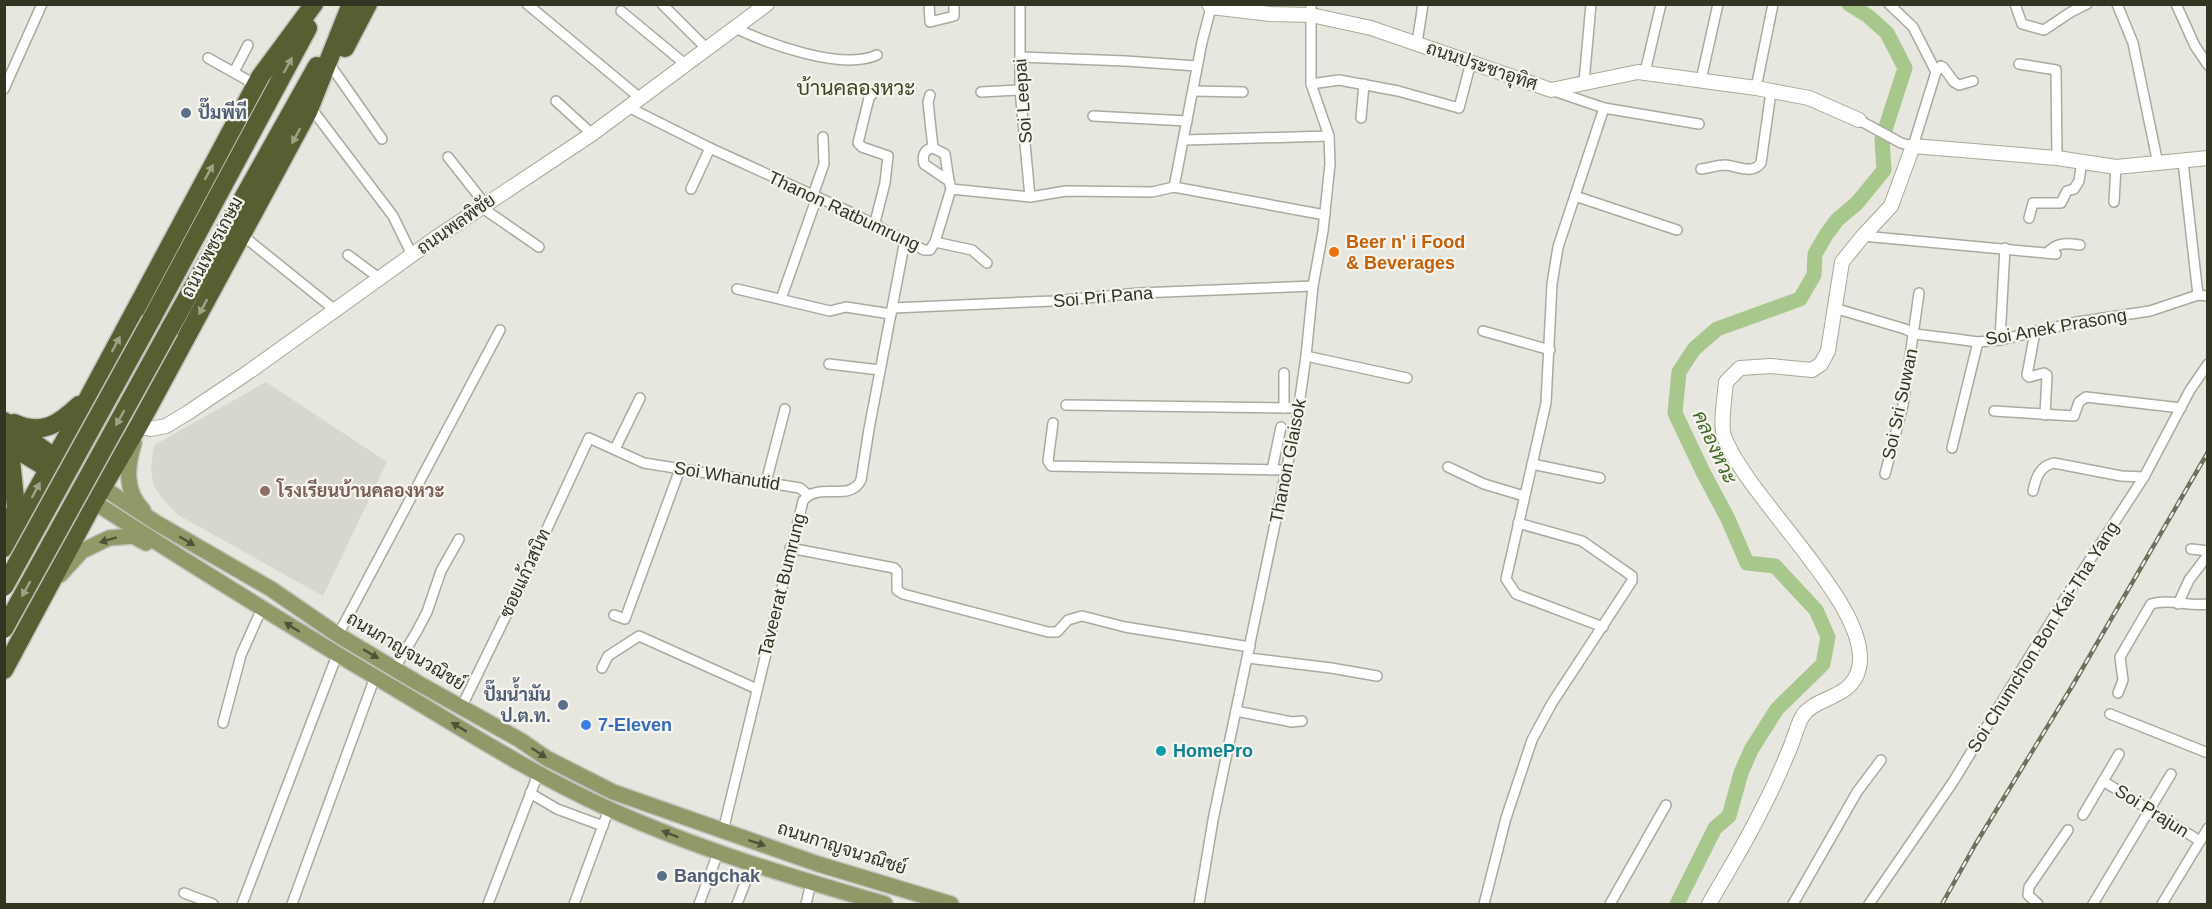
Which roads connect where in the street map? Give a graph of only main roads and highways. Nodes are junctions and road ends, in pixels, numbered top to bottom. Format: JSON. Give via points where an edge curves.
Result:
{"nodes":[{"id":1,"x":299,"y":4,"type":"edge"},
{"id":2,"x":314,"y":4,"type":"edge"},
{"id":3,"x":321,"y":4,"type":"edge"},
{"id":4,"x":351,"y":4,"type":"edge"},
{"id":5,"x":368,"y":4,"type":"edge"},
{"id":6,"x":258,"y":82,"type":"junction"},
{"id":7,"x":310,"y":110,"type":"junction"},
{"id":8,"x":89,"y":395,"type":"junction"},
{"id":9,"x":79,"y":415,"type":"junction"},
{"id":10,"x":4,"y":419,"type":"edge"},
{"id":11,"x":134,"y":433,"type":"junction"},
{"id":12,"x":4,"y":442,"type":"edge"},
{"id":13,"x":4,"y":453,"type":"edge"},
{"id":14,"x":51,"y":463,"type":"junction"},
{"id":15,"x":98,"y":495,"type":"junction"},
{"id":16,"x":155,"y":522,"type":"junction"},
{"id":17,"x":7,"y":542,"type":"edge"},
{"id":18,"x":182,"y":559,"type":"junction"},
{"id":19,"x":61,"y":566,"type":"junction"},
{"id":20,"x":51,"y":585,"type":"junction"},
{"id":21,"x":4,"y":587,"type":"edge"},
{"id":22,"x":4,"y":629,"type":"edge"},
{"id":23,"x":4,"y":670,"type":"edge"},
{"id":24,"x":573,"y":771,"type":"junction"},
{"id":25,"x":564,"y":788,"type":"junction"},
{"id":26,"x":885,"y":904,"type":"edge"},
{"id":27,"x":951,"y":904,"type":"edge"}],
"edges":[{"from":1,"to":6,"type":"highway"},
{"from":2,"to":6,"type":"highway"},
{"from":21,"to":3,"type":"highway","one_way":true,"bridge":true},
{"from":4,"to":7,"type":"highway","name":"ถนนเพชรเกษม"},
{"from":4,"to":22,"type":"highway","one_way":true,"bridge":true},
{"from":5,"to":7,"type":"highway"},
{"from":8,"to":6,"type":"highway","one_way":true},
{"from":7,"to":11,"type":"highway","name":"ถนนเพชรเกษม","one_way":true},
{"from":8,"to":9,"type":"highway"},
{"from":8,"to":10,"type":"highway","via":[[48,428],[27,429]]},
{"from":9,"to":11,"type":"highway","via":[[89,439],[102,448]]},
{"from":9,"to":14,"type":"highway"},
{"from":10,"to":14,"type":"highway","name":"ถนนกาญจนวณิชย์"},
{"from":11,"to":15,"type":"highway","name":"ถนนเพชรเกษม"},
{"from":11,"to":16,"type":"main road","via":[[129,488],[134,501]]},
{"from":12,"to":14,"type":"highway","name":"ถนนกาญจนวณิชย์"},
{"from":13,"to":17,"type":"highway","via":[[11,460],[16,508]]},
{"from":14,"to":15,"type":"highway","name":"ถนนกาญจนวณิชย์"},
{"from":17,"to":14,"type":"highway","one_way":true},
{"from":15,"to":16,"type":"main road","name":"ถนนกาญจนวณิชย์"},
{"from":15,"to":18,"type":"main road","name":"ถนนกาญจนวณิชย์"},
{"from":15,"to":19,"type":"highway","name":"ถนนเพชรเกษม"},
{"from":16,"to":24,"type":"main road","name":"ถนนกาญจนวณิชย์","one_way":true,"via":[[271,589],[338,635],[460,708]]},
{"from":17,"to":19,"type":"highway","via":[[31,524],[54,530],[63,548]]},
{"from":18,"to":20,"type":"main road","one_way":true,"via":[[133,536],[109,538],[82,551]]},
{"from":25,"to":18,"type":"main road","name":"ถนนกาญจนวณิชย์","one_way":true,"via":[[498,752]]},
{"from":19,"to":20,"type":"highway","name":"ถนนเพชรเกษม"},
{"from":20,"to":23,"type":"highway","name":"ถนนเพชรเกษม"},
{"from":24,"to":25,"type":"main road"},
{"from":24,"to":27,"type":"main road","name":"ถนนกาญจนวณิชย์","one_way":true,"via":[[613,792],[723,831]]},
{"from":26,"to":25,"type":"main road","name":"ถนนกาญจนวณิชย์","one_way":true,"via":[[718,853]]}]}
